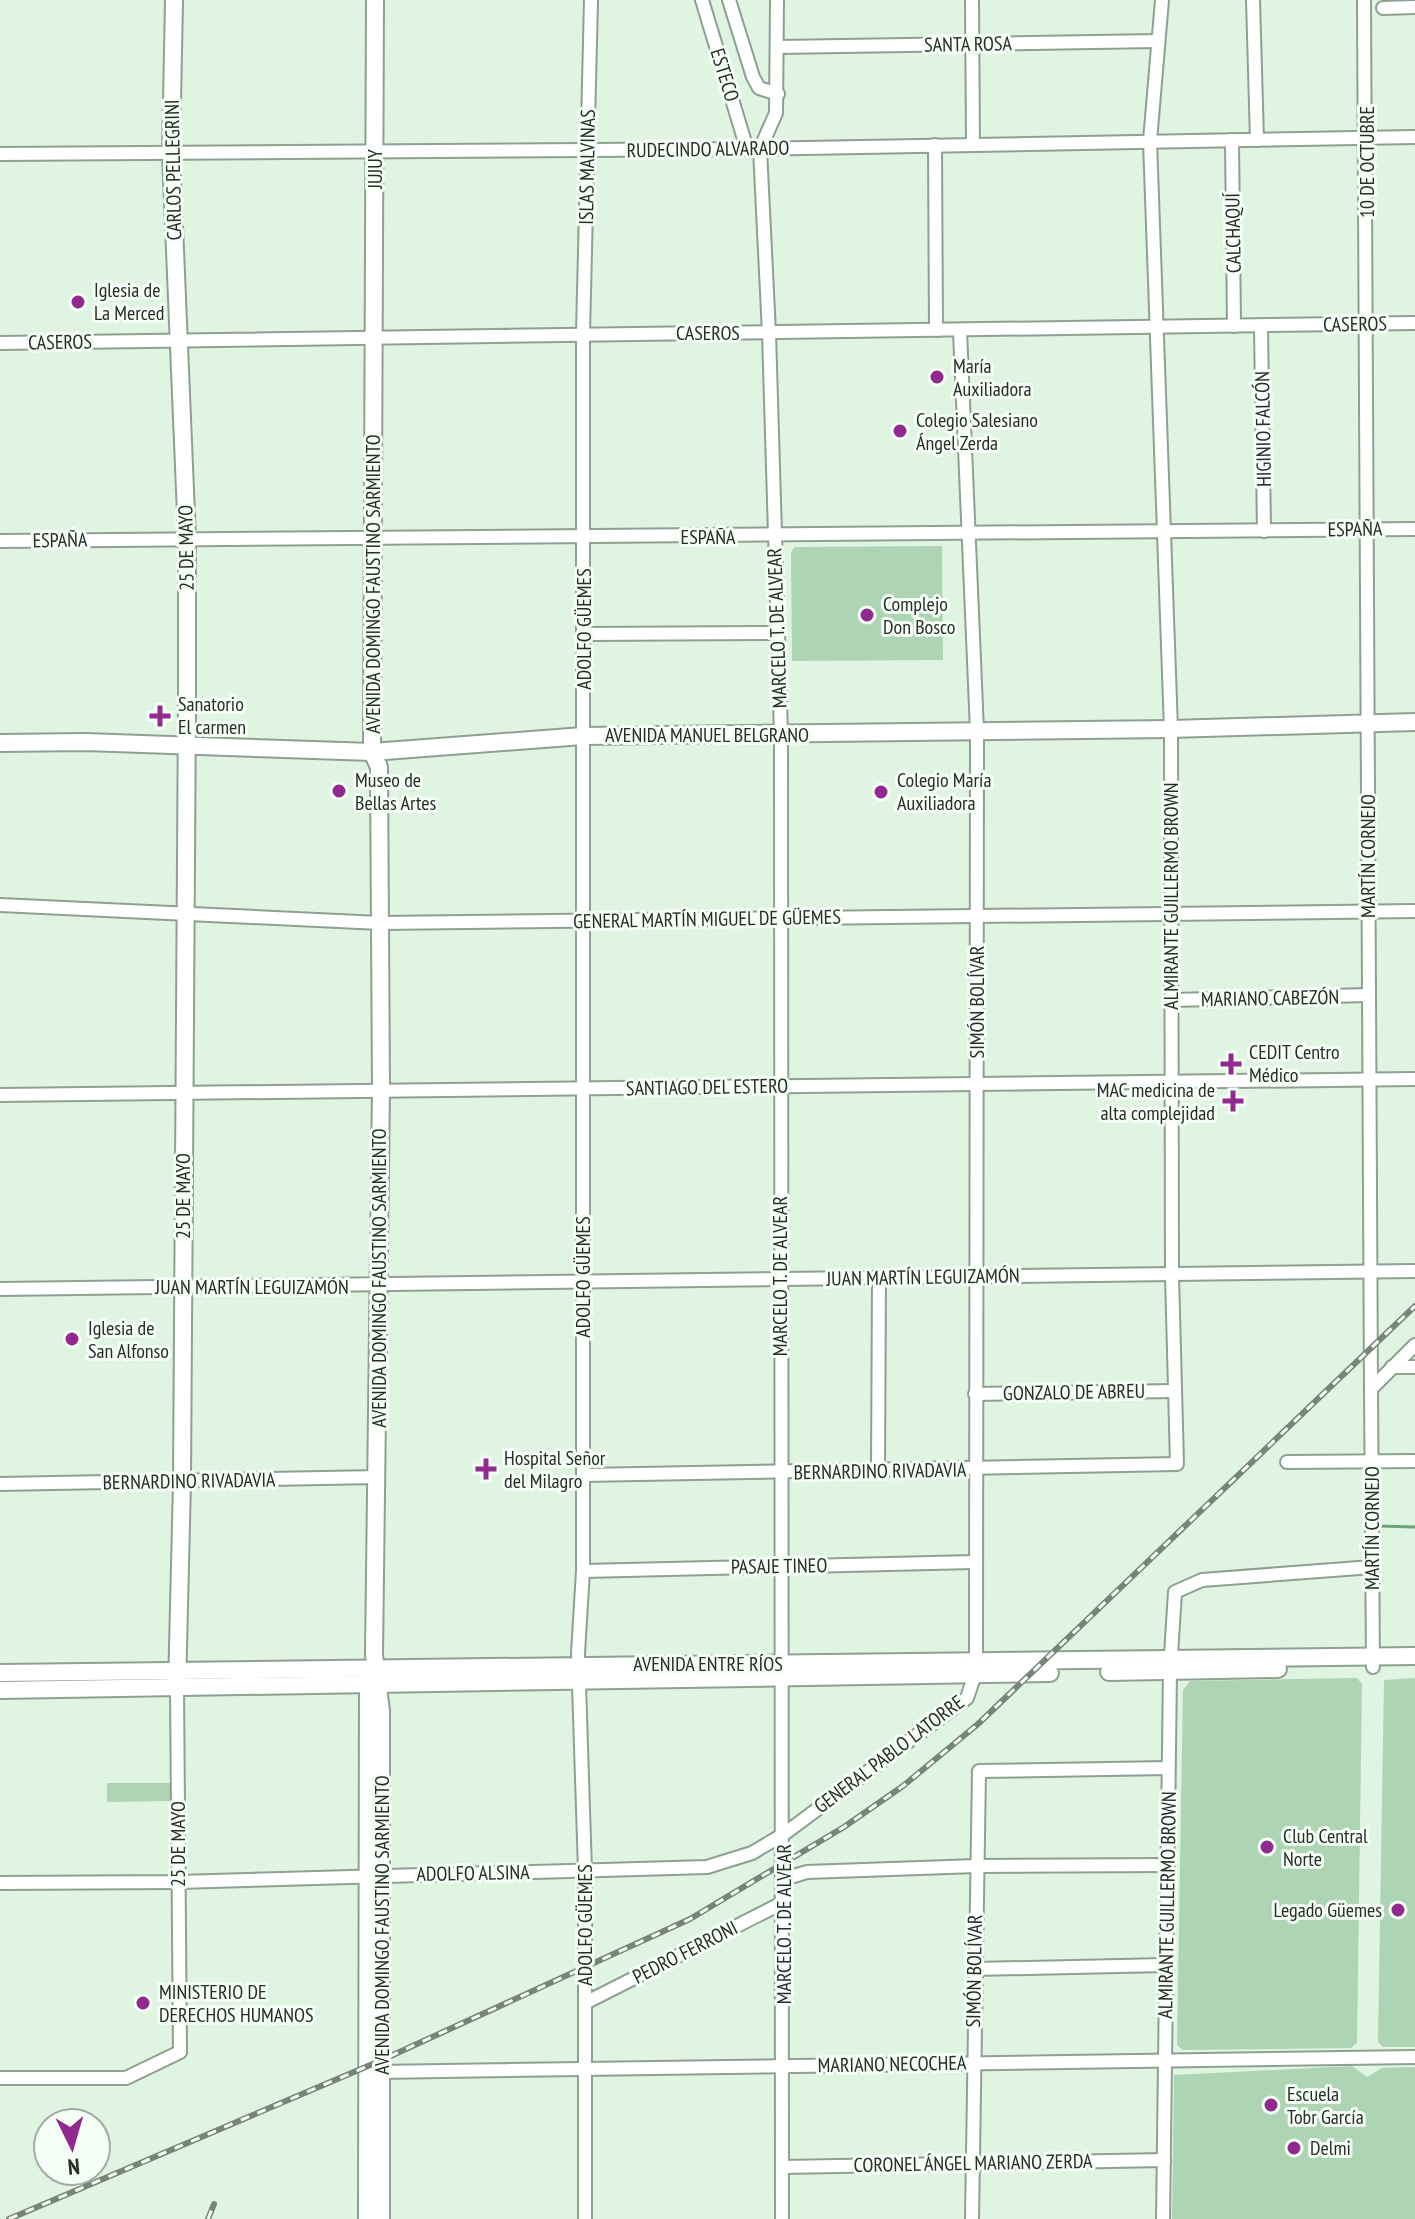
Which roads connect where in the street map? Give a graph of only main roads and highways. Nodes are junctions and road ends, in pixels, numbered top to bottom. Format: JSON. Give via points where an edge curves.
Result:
{"nodes":[{"id":1,"x":174,"y":0,"type":"edge"},
{"id":2,"x":375,"y":0,"type":"edge"},
{"id":3,"x":373,"y":338,"type":"joint"},
{"id":4,"x":177,"y":340,"type":"joint"},
{"id":5,"x":1415,"y":722,"type":"edge"},
{"id":6,"x":0,"y":743,"type":"edge"},
{"id":7,"x":186,"y":745,"type":"junction"},
{"id":8,"x":372,"y":752,"type":"junction"},
{"id":9,"x":1415,"y":1656,"type":"edge"},
{"id":10,"x":1373,"y":1662,"type":"junction"},
{"id":11,"x":1415,"y":1666,"type":"edge"},
{"id":12,"x":176,"y":1671,"type":"junction"},
{"id":13,"x":782,"y":1671,"type":"junction"},
{"id":14,"x":0,"y":1673,"type":"edge"},
{"id":15,"x":373,"y":1679,"type":"junction"},
{"id":16,"x":177,"y":1688,"type":"junction"},
{"id":17,"x":0,"y":1690,"type":"edge"},
{"id":18,"x":376,"y":2072,"type":"junction"},
{"id":19,"x":367,"y":2219,"type":"edge"},
{"id":20,"x":381,"y":2219,"type":"edge"}],
"edges":[{"from":1,"to":4,"type":"main road","name":"CARLOS PELLEGRINI","via":[[171,154]]},
{"from":2,"to":3,"type":"main road","name":"JUJUY"},
{"from":3,"to":8,"type":"main road","name":"AVENIDA DOMINGO FAUSTINO SARMIENTO"},
{"from":4,"to":7,"type":"main road","name":"25 DE MAYO","via":[[187,538]]},
{"from":5,"to":8,"type":"main road","name":"AVENIDA MANUEL BELGRANO","via":[[583,736]]},
{"from":6,"to":7,"type":"main road","name":"AVENIDA MANUEL BELGRANO"},
{"from":7,"to":8,"type":"main road","name":"AVENIDA MANUEL BELGRANO"},
{"from":7,"to":12,"type":"main road","name":"25 DE MAYO"},
{"from":8,"to":15,"type":"main road","name":"AVENIDA DOMINGO FAUSTINO SARMIENTO","via":[[379,767],[381,1089]]},
{"from":9,"to":10,"type":"main road","name":"AVENIDA ENTRE RÍOS"},
{"from":10,"to":11,"type":"main road","name":"AVENIDA ENTRE RÍOS"},
{"from":10,"to":13,"type":"main road","name":"AVENIDA ENTRE RÍOS"},
{"from":12,"to":14,"type":"main road","name":"AVENIDA ENTRE RÍOS"},
{"from":12,"to":15,"type":"main road","name":"AVENIDA ENTRE RÍOS"},
{"from":12,"to":16,"type":"main road","name":"25 DE MAYO"},
{"from":13,"to":15,"type":"main road","name":"AVENIDA ENTRE RÍOS","via":[[578,1682]]},
{"from":13,"to":15,"type":"main road","name":"AVENIDA ENTRE RÍOS","via":[[578,1664]]},
{"from":15,"to":16,"type":"main road","name":"AVENIDA ENTRE RÍOS"},
{"from":15,"to":18,"type":"main road","name":"AVENIDA DOMINGO FAUSTINO SARMIENTO"},
{"from":16,"to":17,"type":"main road","name":"AVENIDA ENTRE RÍOS"},
{"from":18,"to":19,"type":"main road","name":"AVENIDA DOMINGO FAUSTINO SARMIENTO"},
{"from":18,"to":20,"type":"main road","name":"AVENIDA DOMINGO FAUSTINO SARMIENTO"}]}
